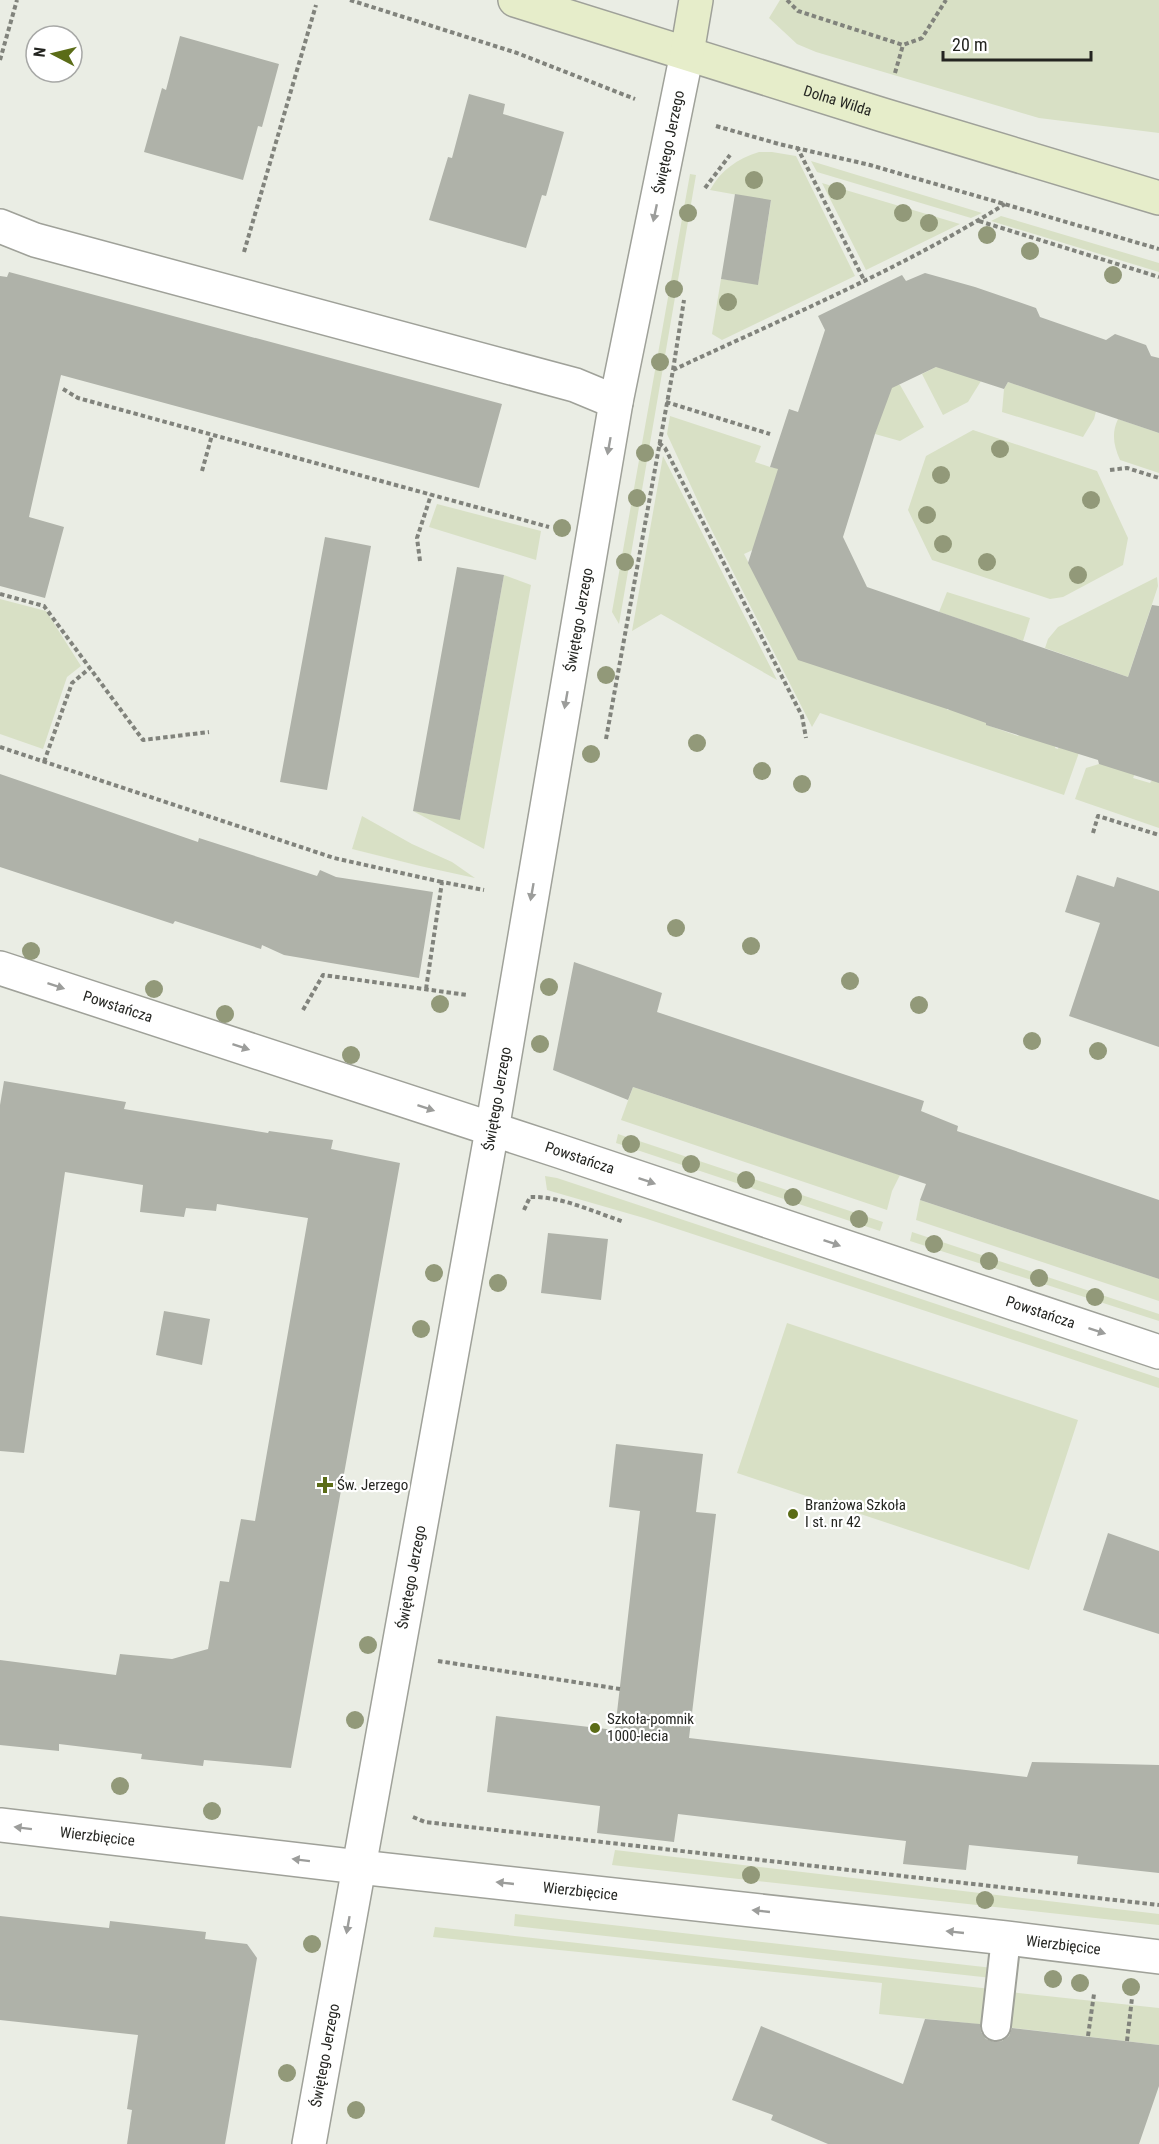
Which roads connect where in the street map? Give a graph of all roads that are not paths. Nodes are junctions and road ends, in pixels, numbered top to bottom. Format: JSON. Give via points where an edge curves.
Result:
{"nodes":[{"id":1,"x":515,"y":0,"type":"edge"},
{"id":2,"x":696,"y":0,"type":"edge"},
{"id":3,"x":687,"y":53,"type":"junction"},
{"id":4,"x":1159,"y":198,"type":"edge"},
{"id":5,"x":0,"y":226,"type":"edge"},
{"id":6,"x":616,"y":402,"type":"junction"},
{"id":7,"x":0,"y":968,"type":"edge"},
{"id":8,"x":492,"y":1130,"type":"junction"},
{"id":9,"x":1159,"y":1352,"type":"edge"},
{"id":10,"x":0,"y":1825,"type":"edge"},
{"id":11,"x":359,"y":1867,"type":"junction"},
{"id":12,"x":1005,"y":1938,"type":"junction"},
{"id":13,"x":1159,"y":1957,"type":"edge"},
{"id":14,"x":996,"y":2026,"type":"dead end"},
{"id":15,"x":309,"y":2144,"type":"edge"}],
"edges":[{"from":1,"to":3,"type":"street","name":"Dolna Wilda"},
{"from":2,"to":3,"type":"street"},
{"from":3,"to":4,"type":"street","name":"Dolna Wilda"},
{"from":3,"to":6,"type":"street","name":"Świętego Jerzego","one_way":true},
{"from":5,"to":6,"type":"street","via":[[35,240],[575,385]]},
{"from":6,"to":8,"type":"street","name":"Świętego Jerzego","one_way":true},
{"from":7,"to":8,"type":"street","name":"Powstańcza","one_way":true},
{"from":8,"to":9,"type":"street","name":"Powstańcza","one_way":true},
{"from":8,"to":11,"type":"street","name":"Świętego Jerzego"},
{"from":11,"to":10,"type":"street","name":"Wierzbięcice","one_way":true},
{"from":12,"to":11,"type":"street","name":"Wierzbięcice","one_way":true},
{"from":11,"to":15,"type":"street","name":"Świętego Jerzego","one_way":true},
{"from":12,"to":13,"type":"street","name":"Wierzbięcice"},
{"from":12,"to":14,"type":"lane"}]}
